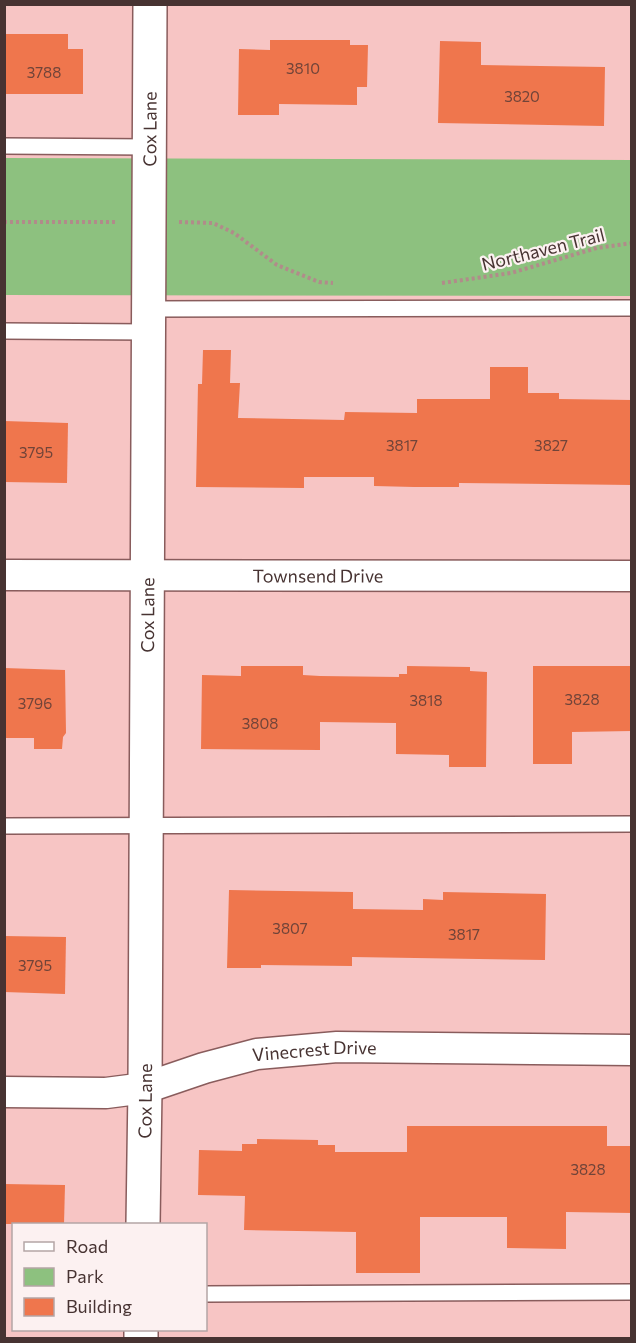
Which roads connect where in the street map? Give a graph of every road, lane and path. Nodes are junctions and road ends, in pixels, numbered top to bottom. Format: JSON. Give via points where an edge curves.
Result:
{"nodes":[{"id":1,"x":150,"y":4,"type":"edge"},
{"id":2,"x":4,"y":146,"type":"edge"},
{"id":3,"x":149,"y":147,"type":"junction"},
{"id":4,"x":4,"y":222,"type":"edge"},
{"id":5,"x":93,"y":222,"type":"dead end"},
{"id":6,"x":189,"y":222,"type":"dead end"},
{"id":7,"x":632,"y":243,"type":"edge"},
{"id":8,"x":340,"y":283,"type":"dead end"},
{"id":9,"x":434,"y":284,"type":"dead end"},
{"id":10,"x":632,"y":308,"type":"edge"},
{"id":11,"x":148,"y":321,"type":"junction"},
{"id":12,"x":4,"y":331,"type":"edge"},
{"id":13,"x":4,"y":575,"type":"edge"},
{"id":14,"x":147,"y":576,"type":"junction"},
{"id":15,"x":632,"y":576,"type":"edge"},
{"id":16,"x":632,"y":824,"type":"edge"},
{"id":17,"x":4,"y":826,"type":"edge"},
{"id":18,"x":146,"y":826,"type":"junction"},
{"id":19,"x":632,"y":1050,"type":"edge"},
{"id":20,"x":145,"y":1088,"type":"junction"},
{"id":21,"x":4,"y":1092,"type":"edge"},
{"id":22,"x":143,"y":1223,"type":"edge"},
{"id":23,"x":632,"y":1292,"type":"edge"},
{"id":24,"x":207,"y":1294,"type":"edge"}],
"edges":[{"from":1,"to":3,"type":"street","name":"Cox Lane"},
{"from":2,"to":3,"type":"lane"},
{"from":3,"to":11,"type":"street","name":"Cox Lane"},
{"from":4,"to":5,"type":"path"},
{"from":6,"to":8,"type":"path","via":[[213,223],[234,233],[277,265],[319,282]]},
{"from":7,"to":9,"type":"path","name":"Northaven Trail","via":[[597,248],[511,273]]},
{"from":10,"to":11,"type":"lane"},
{"from":11,"to":12,"type":"lane"},
{"from":11,"to":14,"type":"street","name":"Cox Lane"},
{"from":13,"to":14,"type":"street","name":"Townsend Drive"},
{"from":14,"to":15,"type":"street","name":"Townsend Drive"},
{"from":14,"to":18,"type":"street","name":"Cox Lane"},
{"from":16,"to":18,"type":"lane"},
{"from":17,"to":18,"type":"lane"},
{"from":18,"to":20,"type":"street","name":"Cox Lane"},
{"from":19,"to":20,"type":"street","name":"Vinecrest Drive","via":[[337,1047],[257,1054]]},
{"from":20,"to":21,"type":"street","name":"Vinecrest Drive","via":[[106,1093]]},
{"from":20,"to":22,"type":"street","name":"Cox Lane"},
{"from":23,"to":24,"type":"lane"}]}
